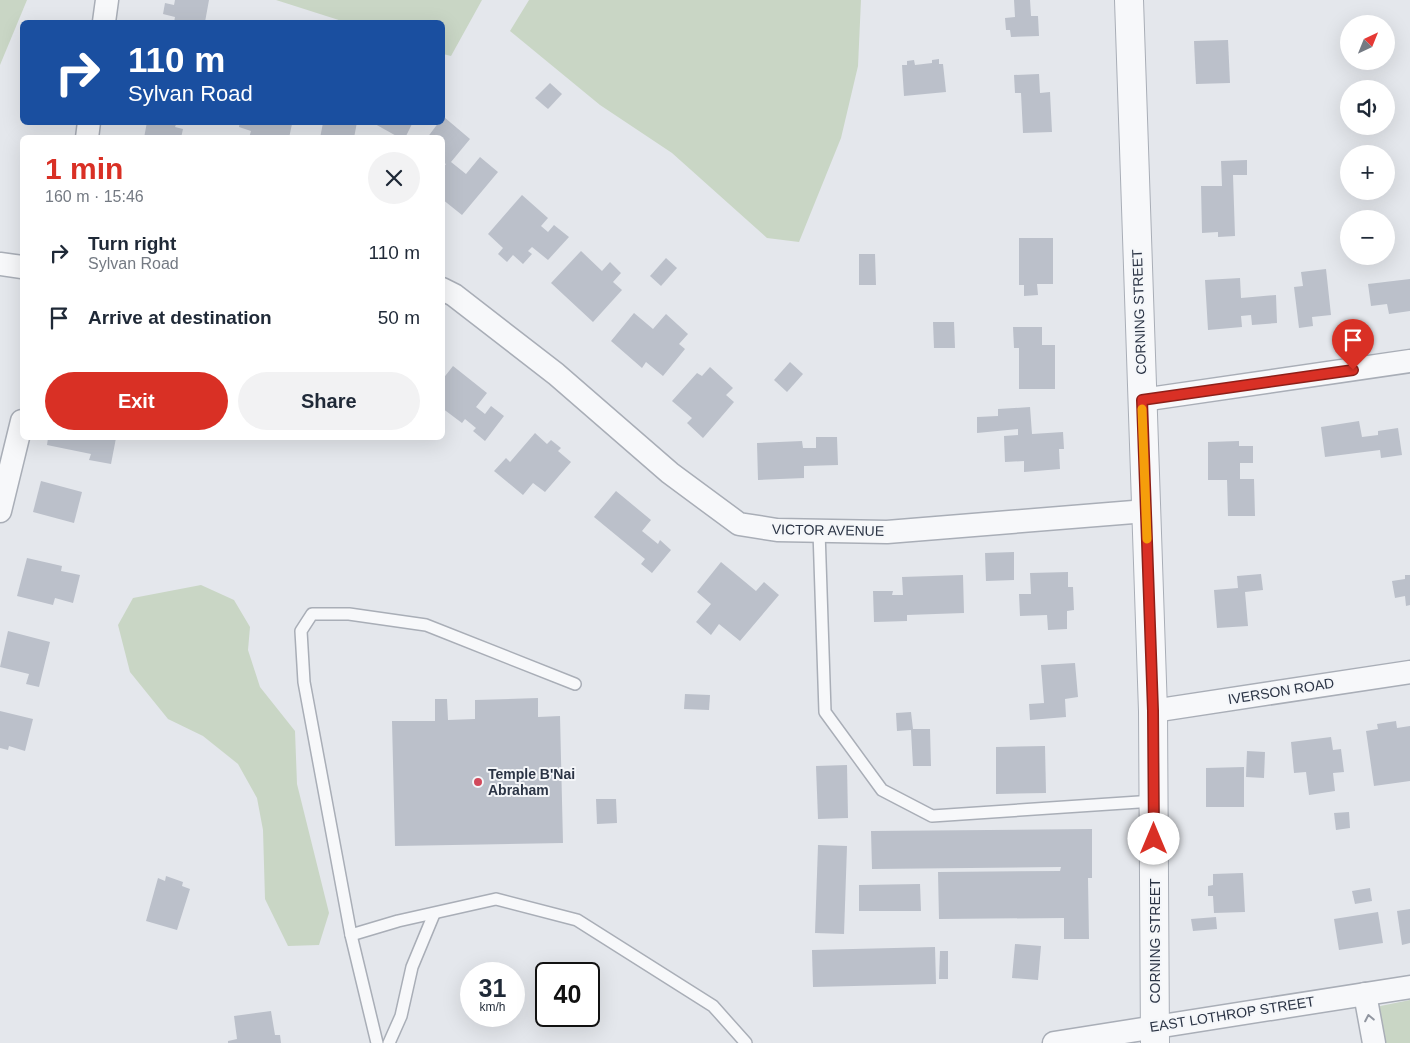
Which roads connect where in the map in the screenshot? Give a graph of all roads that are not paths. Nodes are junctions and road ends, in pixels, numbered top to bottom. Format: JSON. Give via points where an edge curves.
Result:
{"nodes":[{"id":1,"x":107,"y":0,"type":"edge"},
{"id":2,"x":1129,"y":0,"type":"edge"},
{"id":3,"x":104,"y":20,"type":"edge"},
{"id":4,"x":0,"y":264,"type":"edge"},
{"id":5,"x":20,"y":267,"type":"edge"},
{"id":6,"x":445,"y":290,"type":"edge"},
{"id":7,"x":1410,"y":361,"type":"edge"},
{"id":8,"x":1142,"y":400,"type":"junction"},
{"id":9,"x":20,"y":429,"type":"edge"},
{"id":10,"x":1146,"y":510,"type":"junction"},
{"id":11,"x":0,"y":511,"type":"edge"},
{"id":12,"x":819,"y":531,"type":"junction"},
{"id":13,"x":1410,"y":672,"type":"edge"},
{"id":14,"x":575,"y":684,"type":"dead end"},
{"id":15,"x":1153,"y":711,"type":"junction"},
{"id":16,"x":1154,"y":802,"type":"junction"},
{"id":17,"x":434,"y":914,"type":"junction"},
{"id":18,"x":351,"y":935,"type":"junction"},
{"id":19,"x":1410,"y":987,"type":"edge"},
{"id":20,"x":1365,"y":994,"type":"junction"},
{"id":21,"x":1155,"y":1034,"type":"edge"},
{"id":22,"x":377,"y":1043,"type":"edge"},
{"id":23,"x":388,"y":1043,"type":"edge"},
{"id":24,"x":746,"y":1043,"type":"edge"},
{"id":25,"x":1054,"y":1043,"type":"edge"},
{"id":26,"x":1374,"y":1043,"type":"edge"}],
"edges":[{"from":1,"to":3,"type":"street"},
{"from":2,"to":8,"type":"street","name":"CORNING STREET"},
{"from":4,"to":5,"type":"street"},
{"from":6,"to":12,"type":"street","name":"VICTOR AVENUE","via":[[556,374],[670,473],[739,524],[777,530]]},
{"from":7,"to":8,"type":"street"},
{"from":8,"to":10,"type":"street","name":"CORNING STREET"},
{"from":9,"to":11,"type":"street"},
{"from":10,"to":12,"type":"street","name":"VICTOR AVENUE","via":[[887,532]]},
{"from":10,"to":15,"type":"street","name":"CORNING STREET"},
{"from":12,"to":16,"type":"lane","via":[[825,712],[882,790],[932,816]]},
{"from":13,"to":15,"type":"street","name":"IVERSON ROAD"},
{"from":14,"to":18,"type":"lane","via":[[426,625],[348,614],[312,614],[301,631],[304,682]]},
{"from":15,"to":16,"type":"street","name":"CORNING STREET"},
{"from":16,"to":21,"type":"street","name":"CORNING STREET"},
{"from":17,"to":18,"type":"lane"},
{"from":17,"to":23,"type":"lane","via":[[412,967],[401,1016]]},
{"from":17,"to":24,"type":"lane","via":[[496,900],[577,920],[713,1006]]},
{"from":18,"to":22,"type":"lane"},
{"from":19,"to":20,"type":"street","name":"EAST LOTHROP STREET"},
{"from":20,"to":21,"type":"street","name":"EAST LOTHROP STREET"},
{"from":26,"to":20,"type":"street","one_way":true},
{"from":21,"to":25,"type":"street","name":"EAST LOTHROP STREET"}]}
